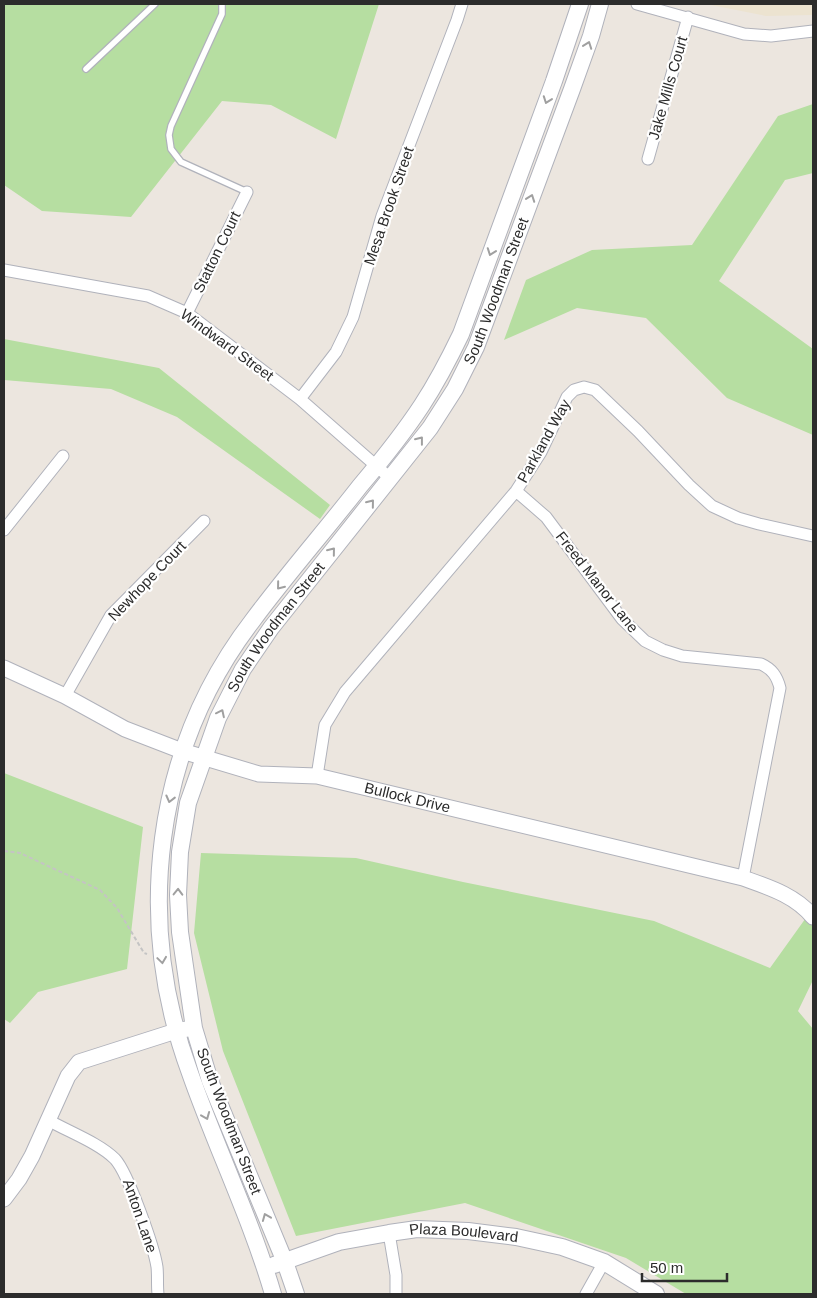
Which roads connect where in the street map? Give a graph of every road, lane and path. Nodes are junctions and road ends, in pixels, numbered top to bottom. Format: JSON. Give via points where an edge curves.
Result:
{"nodes":[{"id":1,"x":155,"y":4,"type":"edge"},
{"id":2,"x":222,"y":4,"type":"edge"},
{"id":3,"x":462,"y":4,"type":"edge"},
{"id":4,"x":580,"y":4,"type":"edge"},
{"id":5,"x":600,"y":4,"type":"edge"},
{"id":6,"x":637,"y":4,"type":"edge"},
{"id":7,"x":688,"y":17,"type":"junction"},
{"id":8,"x":813,"y":31,"type":"edge"},
{"id":9,"x":86,"y":69,"type":"dead end"},
{"id":10,"x":648,"y":159,"type":"dead end"},
{"id":11,"x":247,"y":192,"type":"joint"},
{"id":12,"x":4,"y":270,"type":"edge"},
{"id":13,"x":188,"y":313,"type":"junction"},
{"id":14,"x":300,"y":399,"type":"junction"},
{"id":15,"x":63,"y":456,"type":"dead end"},
{"id":16,"x":377,"y":466,"type":"junction"},
{"id":17,"x":390,"y":478,"type":"junction"},
{"id":18,"x":516,"y":491,"type":"junction"},
{"id":19,"x":204,"y":521,"type":"dead end"},
{"id":20,"x":4,"y":530,"type":"edge"},
{"id":21,"x":813,"y":536,"type":"edge"},
{"id":22,"x":4,"y":668,"type":"edge"},
{"id":23,"x":65,"y":696,"type":"junction"},
{"id":24,"x":182,"y":751,"type":"junction"},
{"id":25,"x":203,"y":758,"type":"junction"},
{"id":26,"x":317,"y":776,"type":"junction"},
{"id":27,"x":4,"y":851,"type":"edge"},
{"id":28,"x":743,"y":878,"type":"junction"},
{"id":29,"x":813,"y":917,"type":"edge"},
{"id":30,"x":162,"y":956,"type":"junction"},
{"id":31,"x":194,"y":1028,"type":"junction"},
{"id":32,"x":176,"y":1030,"type":"junction"},
{"id":33,"x":48,"y":1120,"type":"junction"},
{"id":34,"x":4,"y":1199,"type":"edge"},
{"id":35,"x":389,"y":1233,"type":"junction"},
{"id":36,"x":285,"y":1262,"type":"junction"},
{"id":37,"x":604,"y":1262,"type":"junction"},
{"id":38,"x":265,"y":1269,"type":"junction"},
{"id":39,"x":158,"y":1294,"type":"edge"},
{"id":40,"x":273,"y":1294,"type":"edge"},
{"id":41,"x":296,"y":1294,"type":"edge"},
{"id":42,"x":396,"y":1294,"type":"edge"},
{"id":43,"x":586,"y":1294,"type":"edge"},
{"id":44,"x":656,"y":1294,"type":"edge"}],
"edges":[{"from":1,"to":9,"type":"lane"},
{"from":2,"to":11,"type":"lane","via":[[222,14],[175,116],[169,142],[182,162]]},
{"from":3,"to":14,"type":"street","name":"Mesa Brook Street","via":[[382,216],[353,317],[336,352]]},
{"from":4,"to":16,"type":"main road","name":"South Woodman Street","one_way":true,"via":[[460,334],[422,406]]},
{"from":17,"to":5,"type":"main road","name":"South Woodman Street","one_way":true,"via":[[430,428],[476,347]]},
{"from":6,"to":7,"type":"street"},
{"from":7,"to":8,"type":"street","via":[[744,34],[771,36]]},
{"from":7,"to":10,"type":"street","name":"Jake Mills Court"},
{"from":11,"to":13,"type":"street","name":"Statton Court"},
{"from":12,"to":13,"type":"street","name":"Windward Street","via":[[148,296]]},
{"from":13,"to":14,"type":"street","name":"Windward Street"},
{"from":14,"to":16,"type":"street","name":"Windward Street"},
{"from":15,"to":20,"type":"street"},
{"from":16,"to":17,"type":"street","name":"Windward Street"},
{"from":16,"to":24,"type":"main road","name":"South Woodman Street","one_way":true,"via":[[237,642]]},
{"from":25,"to":17,"type":"main road","name":"South Woodman Street","one_way":true,"via":[[218,718],[243,668]]},
{"from":18,"to":21,"type":"street","name":"Parkland Way","via":[[541,452],[566,397],[584,387],[595,390],[712,506],[738,518]]},
{"from":18,"to":26,"type":"street","name":"Parkland Way","via":[[345,692],[325,725]]},
{"from":18,"to":28,"type":"street","name":"Freed Manor Lane","via":[[546,517],[622,619],[645,641],[682,656],[761,664],[776,676],[780,688]]},
{"from":19,"to":23,"type":"street","name":"Newhope Court","via":[[111,614]]},
{"from":22,"to":23,"type":"street","name":"Bullock Drive"},
{"from":23,"to":24,"type":"street","name":"Bullock Drive","via":[[126,729]]},
{"from":24,"to":25,"type":"street","name":"Bullock Drive"},
{"from":24,"to":30,"type":"main road","name":"South Woodman Street","one_way":true,"via":[[160,853],[158,905]]},
{"from":25,"to":26,"type":"street","name":"Bullock Drive","via":[[259,774]]},
{"from":31,"to":25,"type":"main road","name":"South Woodman Street","one_way":true,"via":[[178,895],[180,852],[188,802]]},
{"from":26,"to":28,"type":"street","name":"Bullock Drive"},
{"from":27,"to":30,"type":"path","via":[[20,853],[100,890],[117,908],[144,953]]},
{"from":28,"to":29,"type":"street","name":"Bullock Drive","via":[[777,890]]},
{"from":30,"to":32,"type":"main road","name":"South Woodman Street","one_way":true},
{"from":31,"to":32,"type":"street"},
{"from":36,"to":31,"type":"main road","name":"South Woodman Street","one_way":true,"via":[[210,1080]]},
{"from":32,"to":33,"type":"street","via":[[79,1062],[68,1076]]},
{"from":32,"to":38,"type":"main road","name":"South Woodman Street","one_way":true},
{"from":33,"to":34,"type":"street","via":[[32,1156]]},
{"from":33,"to":39,"type":"street","name":"Anton Lane","via":[[101,1149],[122,1167],[154,1252]]},
{"from":35,"to":36,"type":"main road","name":"Plaza Boulevard","via":[[340,1242]]},
{"from":35,"to":37,"type":"main road","name":"Plaza Boulevard","via":[[425,1229],[468,1230],[562,1247]]},
{"from":35,"to":42,"type":"street"},
{"from":36,"to":38,"type":"main road","name":"Plaza Boulevard"},
{"from":36,"to":41,"type":"main road","name":"South Woodman Street"},
{"from":37,"to":43,"type":"street"},
{"from":37,"to":44,"type":"main road","name":"Plaza Boulevard"},
{"from":38,"to":40,"type":"main road","name":"South Woodman Street"}]}
